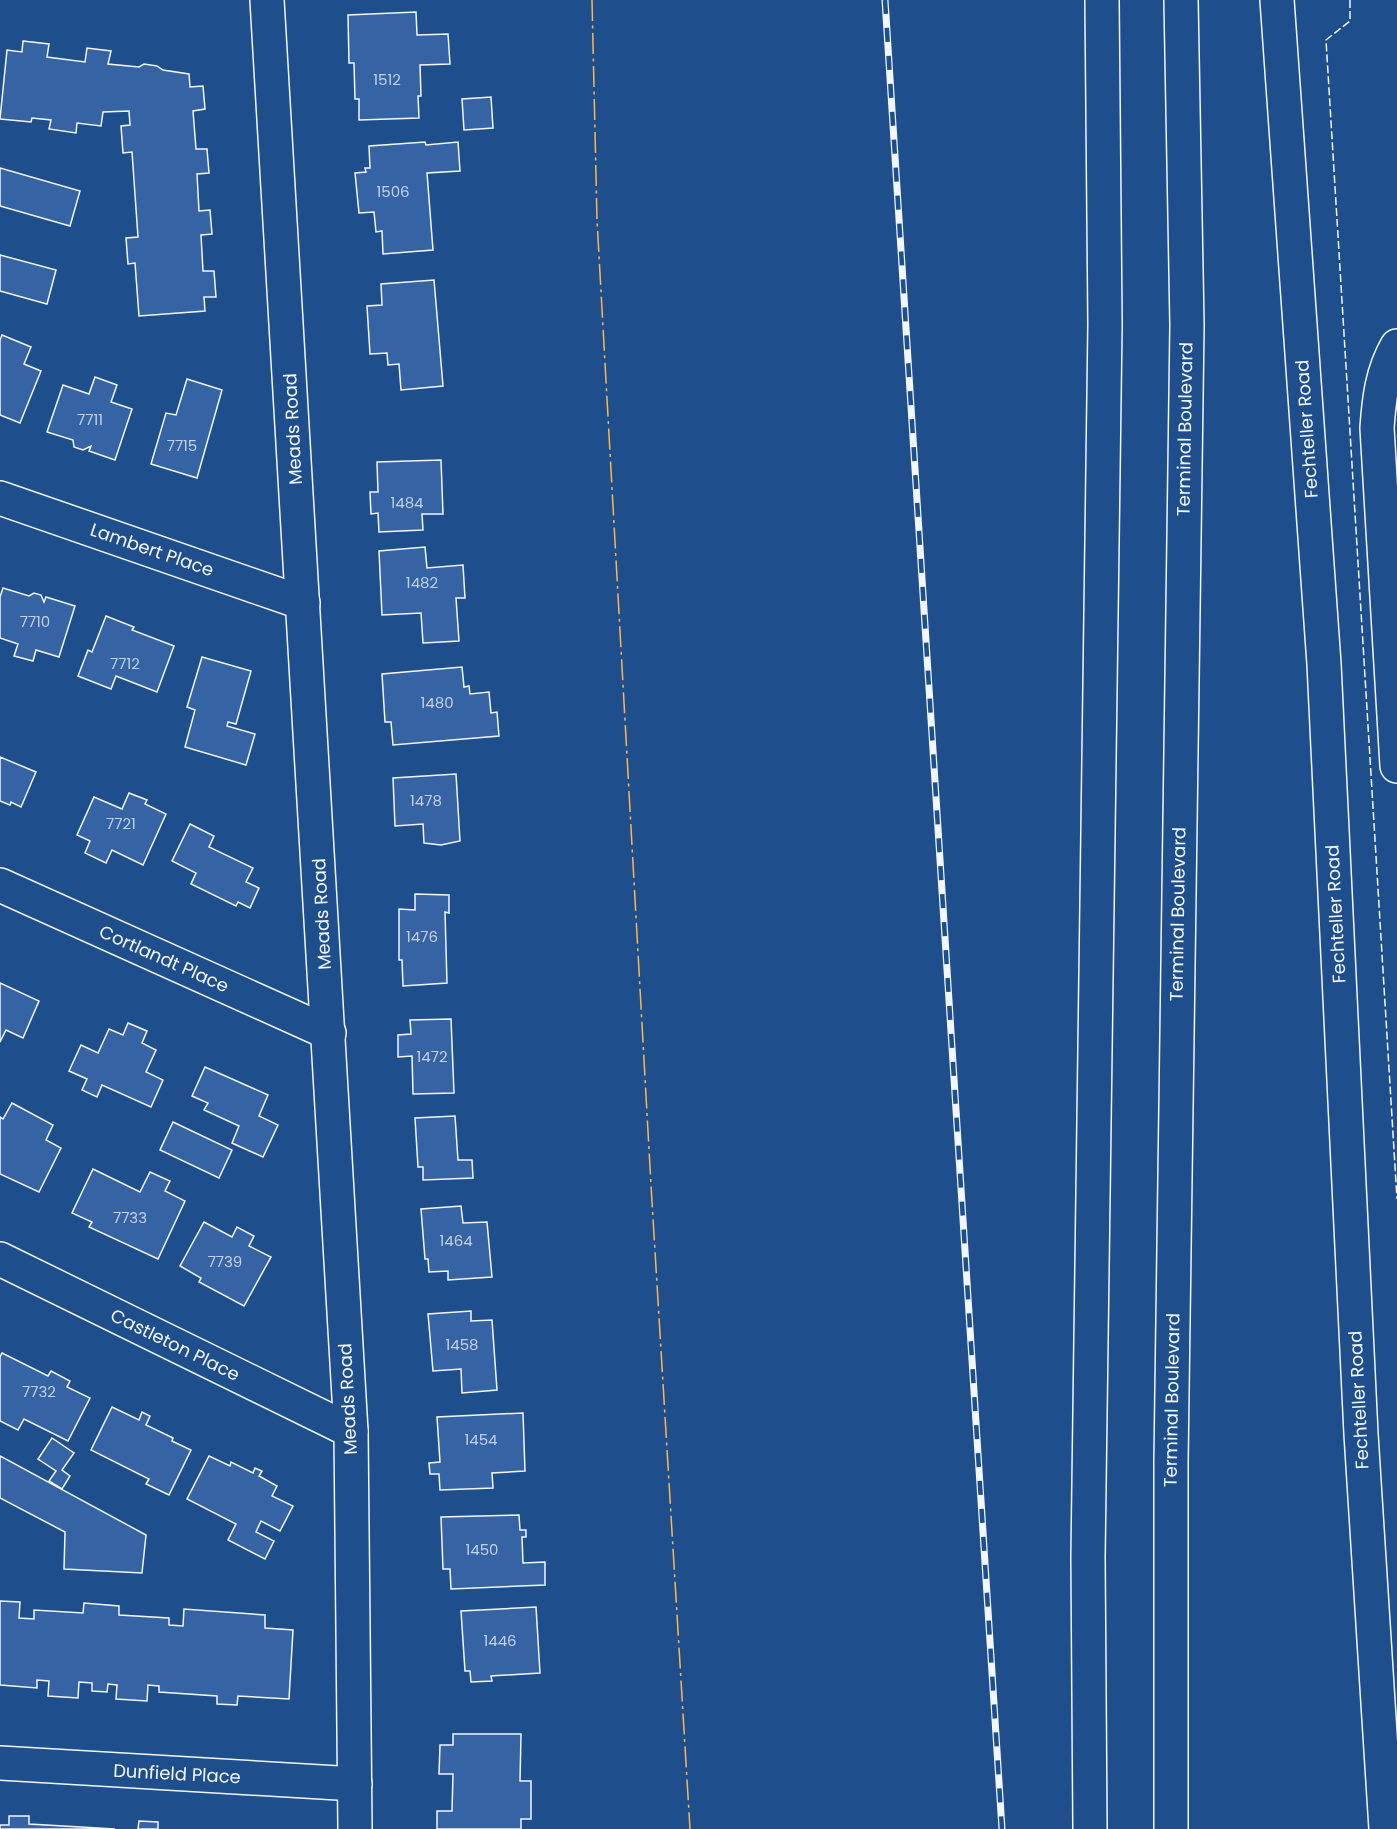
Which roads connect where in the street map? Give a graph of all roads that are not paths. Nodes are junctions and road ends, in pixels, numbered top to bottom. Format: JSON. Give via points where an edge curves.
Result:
{"nodes":[{"id":1,"x":1102,"y":0,"type":"edge"},
{"id":2,"x":1181,"y":0,"type":"edge"},
{"id":3,"x":1277,"y":0,"type":"edge"},
{"id":4,"x":260,"y":2,"type":"edge"},
{"id":5,"x":1397,"y":346,"type":"edge"},
{"id":6,"x":0,"y":498,"type":"edge"},
{"id":7,"x":303,"y":603,"type":"junction"},
{"id":8,"x":1397,"y":766,"type":"edge"},
{"id":9,"x":0,"y":885,"type":"edge"},
{"id":10,"x":329,"y":1033,"type":"junction"},
{"id":11,"x":0,"y":1259,"type":"edge"},
{"id":12,"x":351,"y":1431,"type":"junction"},
{"id":13,"x":0,"y":1763,"type":"edge"},
{"id":14,"x":355,"y":1784,"type":"junction"},
{"id":15,"x":355,"y":1829,"type":"edge"},
{"id":16,"x":1090,"y":1829,"type":"edge"},
{"id":17,"x":1171,"y":1829,"type":"edge"},
{"id":18,"x":1386,"y":1829,"type":"edge"}],
"edges":[{"from":1,"to":16,"type":"street","via":[[1105,324],[1088,1557]]},
{"from":2,"to":17,"type":"street","name":"Terminal Boulevard","via":[[1187,325],[1171,1462]]},
{"from":3,"to":18,"type":"street","name":"Fechteller Road","via":[[1324,664],[1361,1434]]},
{"from":4,"to":7,"type":"street","name":"Meads Road"},
{"from":5,"to":8,"type":"street","via":[[1380,392],[1377,428]]},
{"from":6,"to":7,"type":"street","name":"Lambert Place"},
{"from":7,"to":10,"type":"street","name":"Meads Road"},
{"from":9,"to":10,"type":"street","name":"Cortlandt Place"},
{"from":10,"to":12,"type":"street","name":"Meads Road"},
{"from":11,"to":12,"type":"street","name":"Castleton Place"},
{"from":12,"to":14,"type":"street","name":"Meads Road"},
{"from":13,"to":14,"type":"street","name":"Dunfield Place"},
{"from":14,"to":15,"type":"street","name":"Meads Road"}]}
